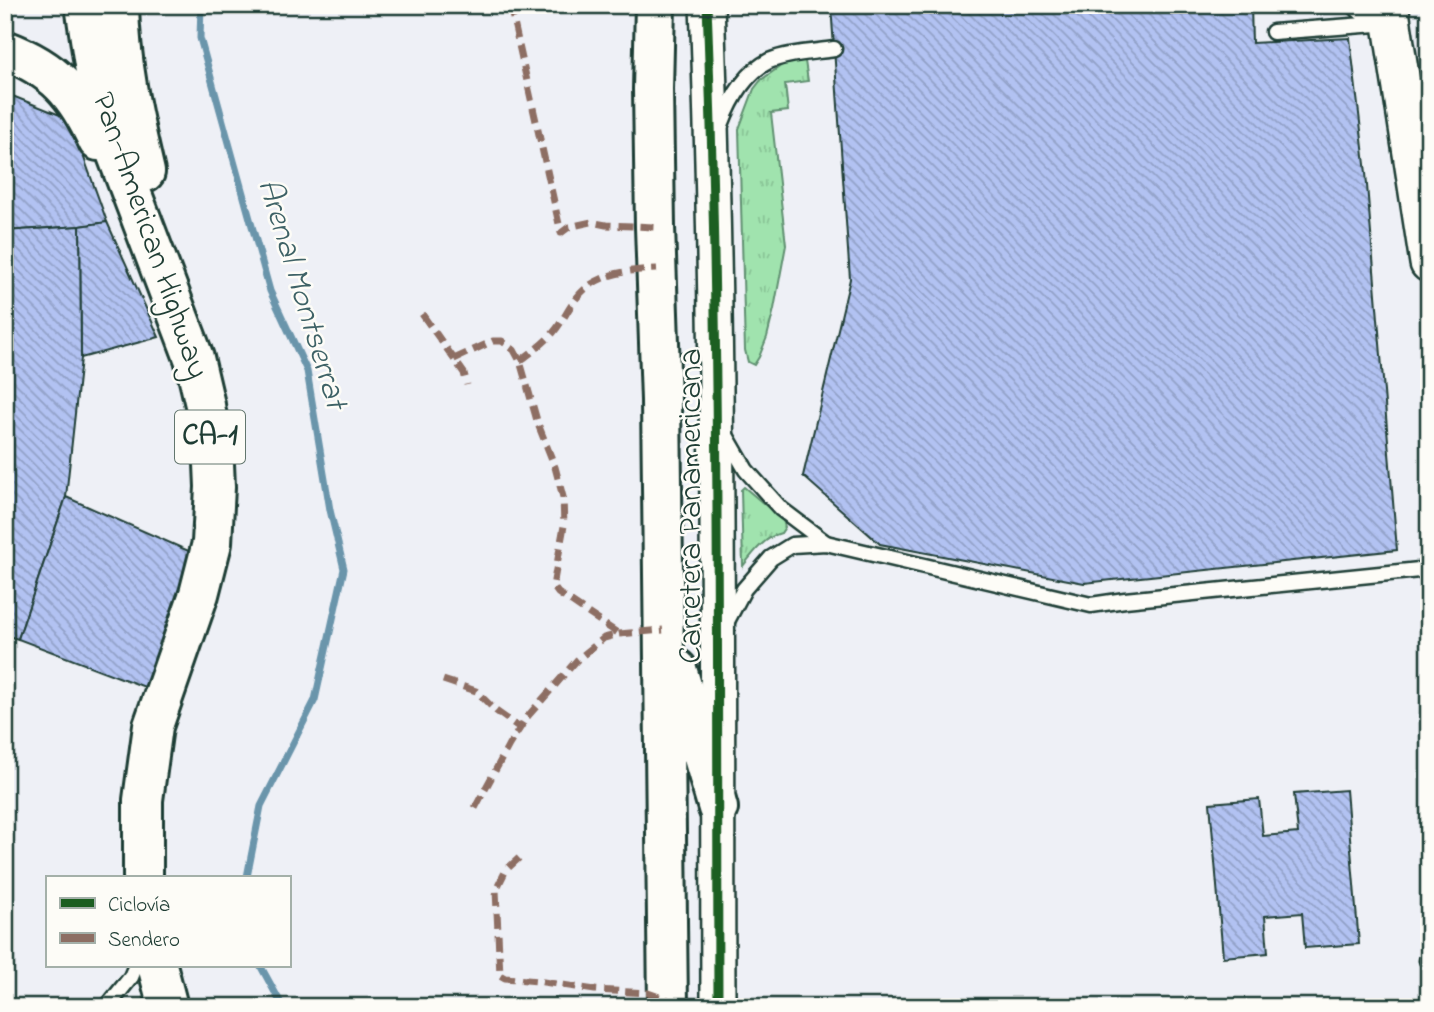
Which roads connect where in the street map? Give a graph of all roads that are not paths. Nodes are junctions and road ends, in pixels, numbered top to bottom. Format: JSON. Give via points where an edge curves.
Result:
{"nodes":[{"id":1,"x":85,"y":5,"type":"edge"},
{"id":2,"x":119,"y":5,"type":"edge"},
{"id":3,"x":644,"y":5,"type":"edge"},
{"id":4,"x":655,"y":5,"type":"edge"},
{"id":5,"x":707,"y":5,"type":"edge"},
{"id":6,"x":1353,"y":5,"type":"edge"},
{"id":7,"x":1395,"y":16,"type":"edge"},
{"id":8,"x":1273,"y":32,"type":"dead end"},
{"id":9,"x":834,"y":49,"type":"dead end"},
{"id":10,"x":5,"y":50,"type":"edge"},
{"id":11,"x":653,"y":89,"type":"junction"},
{"id":12,"x":713,"y":146,"type":"junction"},
{"id":13,"x":1429,"y":252,"type":"edge"},
{"id":14,"x":1429,"y":263,"type":"edge"},
{"id":15,"x":171,"y":298,"type":"junction"},
{"id":16,"x":194,"y":358,"type":"junction"},
{"id":17,"x":717,"y":422,"type":"junction"},
{"id":18,"x":826,"y":543,"type":"junction"},
{"id":19,"x":1429,"y":569,"type":"edge"},
{"id":20,"x":717,"y":639,"type":"junction"},
{"id":21,"x":663,"y":645,"type":"junction"},
{"id":22,"x":718,"y":808,"type":"junction"},
{"id":23,"x":143,"y":876,"type":"edge"},
{"id":24,"x":135,"y":967,"type":"edge"},
{"id":25,"x":158,"y":967,"type":"edge"},
{"id":26,"x":107,"y":1007,"type":"edge"},
{"id":27,"x":168,"y":1007,"type":"edge"},
{"id":28,"x":668,"y":1007,"type":"edge"},
{"id":29,"x":718,"y":1007,"type":"edge"}],
"edges":[{"from":1,"to":15,"type":"main road","name":"Pan-American Highway","number":"CA-1","via":[[106,126]]},
{"from":2,"to":16,"type":"main road","via":[[121,51],[138,143]]},
{"from":3,"to":11,"type":"main road"},
{"from":4,"to":11,"type":"main road"},
{"from":5,"to":12,"type":"street","name":"Carretera Panamericana"},
{"from":6,"to":7,"type":"lane"},
{"from":7,"to":8,"type":"lane"},
{"from":7,"to":13,"type":"main road"},
{"from":7,"to":14,"type":"main road"},
{"from":9,"to":12,"type":"lane","via":[[768,61],[739,87]]},
{"from":10,"to":15,"type":"main road","via":[[50,74],[81,107],[127,216]]},
{"from":11,"to":21,"type":"main road"},
{"from":12,"to":17,"type":"street","name":"Carretera Panamericana"},
{"from":15,"to":16,"type":"main road","name":"Pan-American Highway","number":"CA-1"},
{"from":16,"to":23,"type":"main road","name":"Pan-American Highway","number":"CA-1","via":[[214,464],[212,543],[200,594],[153,726],[143,800]]},
{"from":17,"to":18,"type":"lane","via":[[747,470],[781,509]]},
{"from":17,"to":20,"type":"street","name":"Carretera Panamericana"},
{"from":18,"to":19,"type":"lane","via":[[1091,605]]},
{"from":18,"to":20,"type":"lane","via":[[792,545],[771,558],[744,589]]},
{"from":20,"to":22,"type":"street","name":"Carretera Panamericana"},
{"from":21,"to":22,"type":"main road","via":[[679,675]]},
{"from":21,"to":28,"type":"main road"},
{"from":22,"to":29,"type":"street","name":"Carretera Panamericana"},
{"from":24,"to":26,"type":"lane"},
{"from":25,"to":27,"type":"main road"}]}
